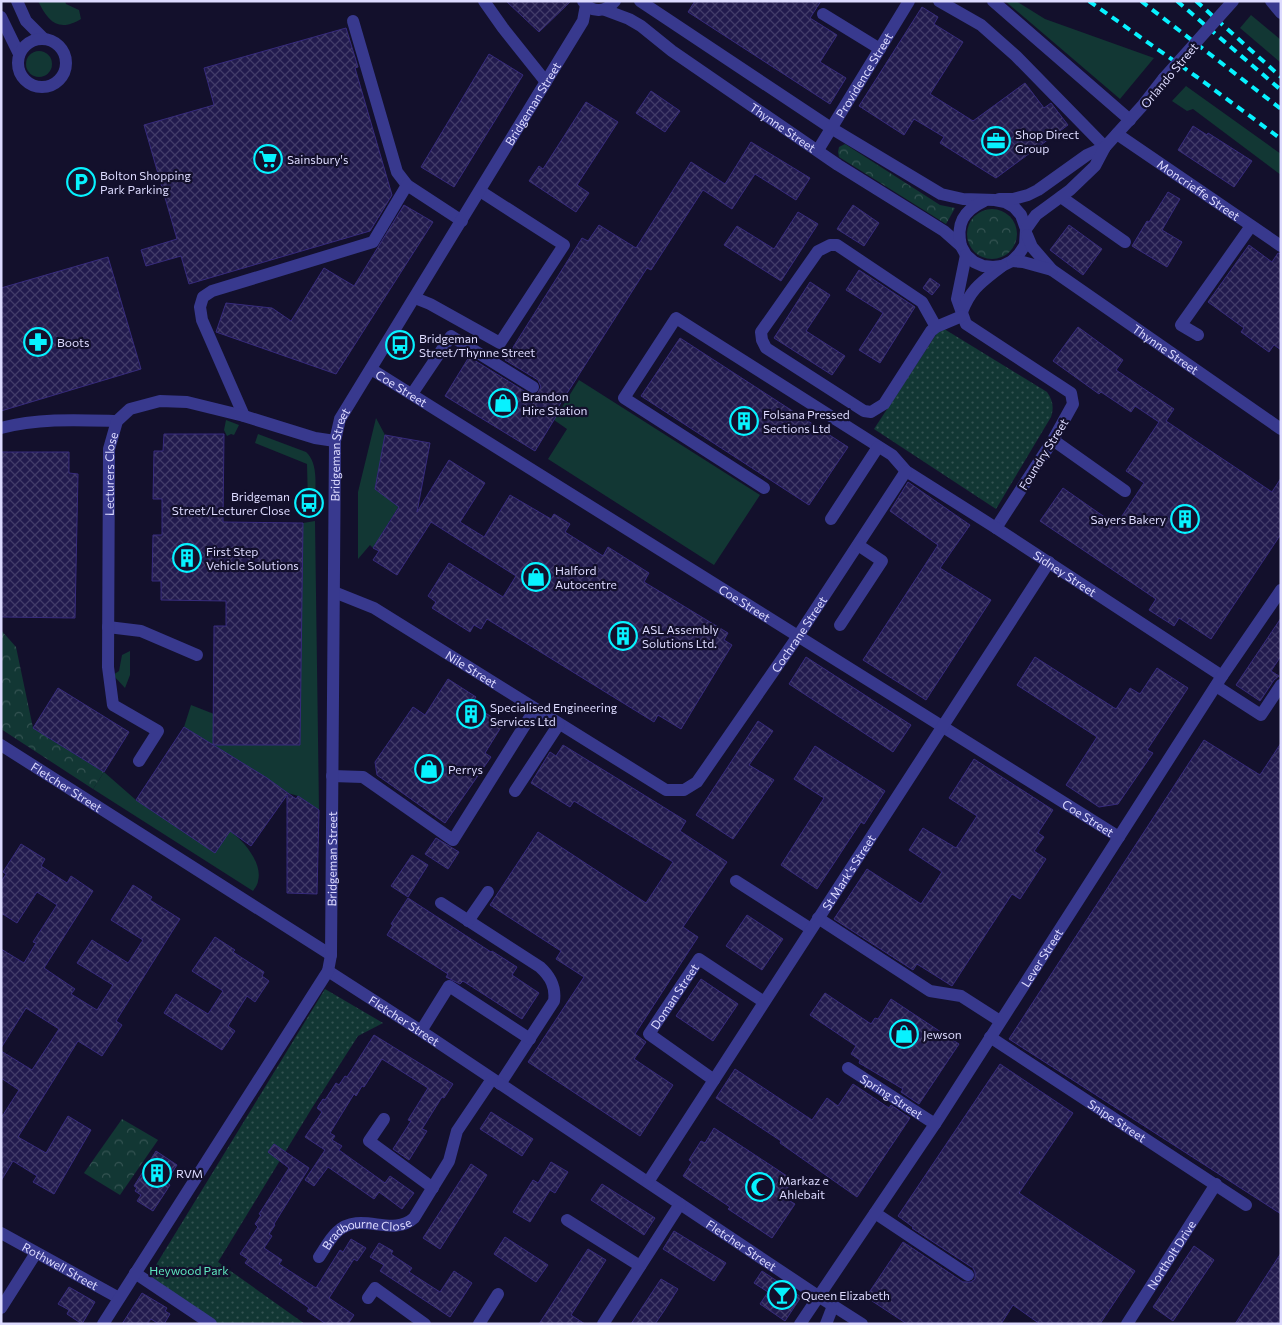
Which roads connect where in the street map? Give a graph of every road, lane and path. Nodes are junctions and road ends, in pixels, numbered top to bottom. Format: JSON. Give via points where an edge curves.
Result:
{"nodes":[{"id":1,"x":17,"y":1,"type":"edge"},
{"id":2,"x":484,"y":1,"type":"edge"},
{"id":3,"x":640,"y":1,"type":"edge"},
{"id":4,"x":909,"y":1,"type":"edge"},
{"id":5,"x":940,"y":1,"type":"edge"},
{"id":6,"x":993,"y":1,"type":"edge"},
{"id":7,"x":1232,"y":1,"type":"edge"},
{"id":8,"x":1271,"y":1,"type":"edge"},
{"id":9,"x":584,"y":3,"type":"edge"},
{"id":10,"x":606,"y":7,"type":"edge"},
{"id":11,"x":1281,"y":13,"type":"edge"},
{"id":12,"x":823,"y":14,"type":"dead end"},
{"id":13,"x":1,"y":17,"type":"edge"},
{"id":14,"x":353,"y":21,"type":"dead end"},
{"id":15,"x":583,"y":21,"type":"junction"},
{"id":16,"x":44,"y":39,"type":"junction"},
{"id":17,"x":880,"y":49,"type":"junction"},
{"id":18,"x":19,"y":54,"type":"junction"},
{"id":19,"x":546,"y":82,"type":"junction"},
{"id":20,"x":1130,"y":120,"type":"junction"},
{"id":21,"x":831,"y":128,"type":"junction"},
{"id":22,"x":1117,"y":134,"type":"junction"},
{"id":23,"x":1104,"y":147,"type":"junction"},
{"id":24,"x":818,"y":150,"type":"junction"},
{"id":25,"x":407,"y":186,"type":"junction"},
{"id":26,"x":480,"y":191,"type":"junction"},
{"id":27,"x":1061,"y":197,"type":"junction"},
{"id":28,"x":989,"y":200,"type":"junction"},
{"id":29,"x":462,"y":221,"type":"junction"},
{"id":30,"x":1251,"y":226,"type":"junction"},
{"id":31,"x":1026,"y":232,"type":"junction"},
{"id":32,"x":1126,"y":242,"type":"dead end"},
{"id":33,"x":1281,"y":246,"type":"edge"},
{"id":34,"x":964,"y":251,"type":"junction"},
{"id":35,"x":1007,"y":264,"type":"junction"},
{"id":36,"x":1052,"y":270,"type":"junction"},
{"id":37,"x":415,"y":298,"type":"junction"},
{"id":38,"x":962,"y":314,"type":"junction"},
{"id":39,"x":936,"y":327,"type":"junction"},
{"id":40,"x":1198,"y":336,"type":"dead end"},
{"id":41,"x":371,"y":369,"type":"junction"},
{"id":42,"x":533,"y":387,"type":"dead end"},
{"id":43,"x":412,"y":394,"type":"junction"},
{"id":44,"x":244,"y":416,"type":"junction"},
{"id":45,"x":117,"y":421,"type":"junction"},
{"id":46,"x":1,"y":428,"type":"edge"},
{"id":47,"x":1281,"y":429,"type":"edge"},
{"id":48,"x":1053,"y":440,"type":"junction"},
{"id":49,"x":335,"y":441,"type":"junction"},
{"id":50,"x":878,"y":447,"type":"junction"},
{"id":51,"x":906,"y":471,"type":"junction"},
{"id":52,"x":764,"y":488,"type":"dead end"},
{"id":53,"x":1125,"y":491,"type":"dead end"},
{"id":54,"x":831,"y":519,"type":"dead end"},
{"id":55,"x":996,"y":528,"type":"junction"},
{"id":56,"x":858,"y":545,"type":"junction"},
{"id":57,"x":1049,"y":562,"type":"junction"},
{"id":58,"x":1281,"y":590,"type":"edge"},
{"id":59,"x":334,"y":592,"type":"junction"},
{"id":60,"x":840,"y":625,"type":"dead end"},
{"id":61,"x":108,"y":627,"type":"junction"},
{"id":62,"x":798,"y":636,"type":"junction"},
{"id":63,"x":197,"y":655,"type":"dead end"},
{"id":64,"x":1219,"y":681,"type":"junction"},
{"id":65,"x":1281,"y":686,"type":"edge"},
{"id":66,"x":535,"y":709,"type":"junction"},
{"id":67,"x":559,"y":724,"type":"junction"},
{"id":68,"x":942,"y":726,"type":"junction"},
{"id":69,"x":1,"y":745,"type":"edge"},
{"id":70,"x":139,"y":761,"type":"dead end"},
{"id":71,"x":332,"y":776,"type":"junction"},
{"id":72,"x":684,"y":790,"type":"joint"},
{"id":73,"x":515,"y":791,"type":"dead end"},
{"id":74,"x":1119,"y":837,"type":"junction"},
{"id":75,"x":736,"y":881,"type":"dead end"},
{"id":76,"x":488,"y":892,"type":"dead end"},
{"id":77,"x":440,"y":903,"type":"dead end"},
{"id":78,"x":818,"y":918,"type":"junction"},
{"id":79,"x":468,"y":921,"type":"junction"},
{"id":80,"x":811,"y":929,"type":"junction"},
{"id":81,"x":331,"y":955,"type":"junction"},
{"id":82,"x":328,"y":971,"type":"junction"},
{"id":83,"x":764,"y":1002,"type":"junction"},
{"id":84,"x":1000,"y":1021,"type":"junction"},
{"id":85,"x":420,"y":1031,"type":"junction"},
{"id":86,"x":990,"y":1037,"type":"junction"},
{"id":87,"x":530,"y":1039,"type":"junction"},
{"id":88,"x":848,"y":1068,"type":"dead end"},
{"id":89,"x":714,"y":1080,"type":"junction"},
{"id":90,"x":496,"y":1081,"type":"junction"},
{"id":91,"x":384,"y":1119,"type":"dead end"},
{"id":92,"x":935,"y":1124,"type":"junction"},
{"id":93,"x":648,"y":1182,"type":"junction"},
{"id":94,"x":1216,"y":1184,"type":"junction"},
{"id":95,"x":432,"y":1188,"type":"junction"},
{"id":96,"x":680,"y":1204,"type":"junction"},
{"id":97,"x":1246,"y":1205,"type":"dead end"},
{"id":98,"x":875,"y":1213,"type":"junction"},
{"id":99,"x":567,"y":1220,"type":"dead end"},
{"id":100,"x":1,"y":1233,"type":"edge"},
{"id":101,"x":36,"y":1253,"type":"junction"},
{"id":102,"x":319,"y":1258,"type":"dead end"},
{"id":103,"x":640,"y":1266,"type":"junction"},
{"id":104,"x":135,"y":1274,"type":"junction"},
{"id":105,"x":968,"y":1276,"type":"dead end"},
{"id":106,"x":498,"y":1294,"type":"dead end"},
{"id":107,"x":818,"y":1296,"type":"junction"},
{"id":108,"x":119,"y":1298,"type":"junction"},
{"id":109,"x":368,"y":1298,"type":"dead end"},
{"id":110,"x":833,"y":1306,"type":"junction"},
{"id":111,"x":1,"y":1308,"type":"edge"},
{"id":112,"x":103,"y":1324,"type":"edge"},
{"id":113,"x":211,"y":1324,"type":"edge"},
{"id":114,"x":426,"y":1324,"type":"edge"},
{"id":115,"x":478,"y":1324,"type":"edge"},
{"id":116,"x":603,"y":1324,"type":"edge"},
{"id":117,"x":800,"y":1324,"type":"edge"},
{"id":118,"x":826,"y":1324,"type":"edge"},
{"id":119,"x":862,"y":1324,"type":"edge"},
{"id":120,"x":1126,"y":1324,"type":"edge"}],
"edges":[{"from":1,"to":16,"type":"street","via":[[26,21]]},
{"from":2,"to":19,"type":"street"},
{"from":3,"to":21,"type":"street","name":"Thynne Street"},
{"from":4,"to":17,"type":"street","name":"Providence Street"},
{"from":5,"to":23,"type":"street","via":[[981,25],[1016,56]]},
{"from":6,"to":20,"type":"street"},
{"from":7,"to":20,"type":"street","name":"Orlando Street","bridge":true},
{"from":8,"to":11,"type":"street"},
{"from":9,"to":10,"type":"street","name":"Thynne Street","via":[[594,10]]},
{"from":9,"to":15,"type":"street","name":"Bridgeman Street"},
{"from":10,"to":15,"type":"street","name":"Bridgeman Street"},
{"from":10,"to":24,"type":"street","name":"Thynne Street","via":[[641,26]]},
{"from":12,"to":17,"type":"street"},
{"from":13,"to":18,"type":"street"},
{"from":14,"to":25,"type":"street","via":[[392,161]]},
{"from":15,"to":19,"type":"street","name":"Bridgeman Street"},
{"from":16,"to":18,"type":"street","via":[[29,42]]},
{"from":16,"to":18,"type":"street","via":[[59,46],[66,59],[65,72],[56,83],[45,88],[27,83],[18,69]]},
{"from":17,"to":21,"type":"street","name":"Providence Street"},
{"from":19,"to":26,"type":"street","name":"Bridgeman Street"},
{"from":20,"to":22,"type":"street","name":"Orlando Street"},
{"from":21,"to":24,"type":"street","name":"Providence Street"},
{"from":21,"to":28,"type":"street","name":"Thynne Street","via":[[941,194]]},
{"from":22,"to":23,"type":"street","name":"Orlando Street"},
{"from":22,"to":30,"type":"street","name":"Moncrieffe Street"},
{"from":23,"to":27,"type":"street","name":"Orlando Street","via":[[1095,166]]},
{"from":23,"to":28,"type":"street","name":"Orlando Street","via":[[1028,195]]},
{"from":24,"to":34,"type":"street","name":"Thynne Street","via":[[944,230]]},
{"from":25,"to":29,"type":"street"},
{"from":25,"to":44,"type":"street","via":[[373,242],[203,296],[200,307],[202,320]]},
{"from":26,"to":29,"type":"street","name":"Bridgeman Street"},
{"from":26,"to":37,"type":"street","via":[[564,245],[500,343]]},
{"from":27,"to":31,"type":"street","name":"Orlando Street","via":[[1036,215]]},
{"from":27,"to":32,"type":"street"},
{"from":28,"to":31,"type":"street","name":"Thynne Street","via":[[1014,207],[1021,215]]},
{"from":28,"to":34,"type":"street","via":[[973,206],[960,224],[959,235]]},
{"from":29,"to":37,"type":"street","name":"Bridgeman Street"},
{"from":30,"to":33,"type":"street","name":"Moncrieffe Street"},
{"from":30,"to":40,"type":"street","via":[[1181,325]]},
{"from":31,"to":35,"type":"street","via":[[1020,254]]},
{"from":31,"to":36,"type":"street","name":"Thynne Street","via":[[1032,247]]},
{"from":34,"to":35,"type":"street","name":"Thynne Street","via":[[983,266]]},
{"from":34,"to":38,"type":"street","via":[[957,299]]},
{"from":35,"to":36,"type":"street","name":"Thynne Street","via":[[1023,262]]},
{"from":35,"to":38,"type":"street","via":[[977,286],[968,297]]},
{"from":36,"to":47,"type":"street","name":"Thynne Street"},
{"from":37,"to":41,"type":"street","name":"Bridgeman Street"},
{"from":38,"to":39,"type":"street"},
{"from":38,"to":48,"type":"street","name":"Foundry Street","via":[[971,328],[1071,393],[1073,404]]},
{"from":39,"to":39,"type":"street","via":[[884,404],[871,412],[864,411],[766,348],[761,332],[818,251],[830,245],[837,245],[922,302]]},
{"from":41,"to":43,"type":"street","name":"Coe Street"},
{"from":41,"to":49,"type":"street","name":"Bridgeman Street","via":[[340,419]]},
{"from":42,"to":43,"type":"street","via":[[451,336]]},
{"from":43,"to":62,"type":"street","name":"Coe Street"},
{"from":44,"to":45,"type":"street","name":"Lecturers Close","via":[[187,402],[160,400],[130,409]]},
{"from":44,"to":49,"type":"street","name":"Lecturers Close"},
{"from":45,"to":46,"type":"street","via":[[29,423]]},
{"from":45,"to":61,"type":"street","name":"Lecturers Close","via":[[109,449]]},
{"from":48,"to":53,"type":"street"},
{"from":48,"to":55,"type":"street","name":"Foundry Street"},
{"from":49,"to":59,"type":"street","name":"Bridgeman Street"},
{"from":50,"to":51,"type":"street","name":"Sidney Street","via":[[892,455]]},
{"from":50,"to":52,"type":"street","name":"Sidney Street","via":[[676,318],[624,398]]},
{"from":50,"to":54,"type":"street"},
{"from":51,"to":55,"type":"street","name":"Sidney Street"},
{"from":51,"to":56,"type":"street","name":"Cochrane Street"},
{"from":55,"to":57,"type":"street","name":"Sidney Street"},
{"from":56,"to":60,"type":"street","via":[[882,561]]},
{"from":56,"to":62,"type":"street","name":"Cochrane Street"},
{"from":57,"to":64,"type":"street","name":"Sidney Street"},
{"from":57,"to":68,"type":"street","name":"St Mark's Street"},
{"from":58,"to":64,"type":"street","name":"Lever Street"},
{"from":59,"to":66,"type":"street","name":"Nile Street","via":[[374,608]]},
{"from":59,"to":71,"type":"street","name":"Bridgeman Street"},
{"from":61,"to":63,"type":"street","via":[[141,631]]},
{"from":61,"to":70,"type":"street","name":"Lecturers Close","via":[[108,667],[113,705],[158,731]]},
{"from":62,"to":68,"type":"street","name":"Coe Street"},
{"from":62,"to":72,"type":"street","name":"Cochrane Street","via":[[697,782]]},
{"from":64,"to":65,"type":"street","name":"Sidney Street","via":[[1261,715]]},
{"from":64,"to":74,"type":"street","name":"Lever Street"},
{"from":66,"to":67,"type":"street","name":"Nile Street"},
{"from":66,"to":71,"type":"street","via":[[453,840],[363,777]]},
{"from":67,"to":72,"type":"street","name":"Nile Street","via":[[666,790]]},
{"from":67,"to":73,"type":"street"},
{"from":68,"to":74,"type":"street","name":"Coe Street"},
{"from":68,"to":78,"type":"street","name":"St Mark's Street"},
{"from":69,"to":81,"type":"street","name":"Fletcher Street"},
{"from":71,"to":81,"type":"street","name":"Bridgeman Street"},
{"from":74,"to":84,"type":"street","name":"Lever Street"},
{"from":75,"to":80,"type":"street"},
{"from":76,"to":79,"type":"street"},
{"from":77,"to":79,"type":"street","name":"Bradbourne Close"},
{"from":78,"to":80,"type":"street","name":"St Mark's Street"},
{"from":78,"to":84,"type":"street","via":[[930,992],[961,996]]},
{"from":79,"to":87,"type":"street","name":"Bradbourne Close","via":[[540,967],[552,982],[554,1002]]},
{"from":80,"to":83,"type":"street","name":"St Mark's Street"},
{"from":81,"to":82,"type":"street"},
{"from":82,"to":85,"type":"street","name":"Fletcher Street"},
{"from":82,"to":104,"type":"street"},
{"from":83,"to":89,"type":"street","name":"St Mark's Street"},
{"from":83,"to":89,"type":"street","name":"Doman Street","via":[[699,959],[649,1034]]},
{"from":84,"to":86,"type":"street","name":"Lever Street"},
{"from":85,"to":87,"type":"street","via":[[449,986]]},
{"from":85,"to":90,"type":"street","name":"Fletcher Street"},
{"from":86,"to":92,"type":"street","name":"Lever Street"},
{"from":86,"to":94,"type":"street","name":"Snipe Street"},
{"from":87,"to":90,"type":"street","name":"Bradbourne Close"},
{"from":88,"to":92,"type":"street","name":"Spring Street"},
{"from":89,"to":93,"type":"street","name":"St Mark's Street"},
{"from":90,"to":93,"type":"street","name":"Fletcher Street"},
{"from":90,"to":95,"type":"street","name":"Bradbourne Close","via":[[457,1131],[449,1161]]},
{"from":91,"to":95,"type":"street","via":[[369,1141]]},
{"from":92,"to":98,"type":"street","name":"Lever Street"},
{"from":93,"to":96,"type":"street","name":"Fletcher Street"},
{"from":94,"to":97,"type":"street","name":"Snipe Street"},
{"from":94,"to":120,"type":"street","name":"Northolt Drive"},
{"from":95,"to":102,"type":"street","name":"Bradbourne Close","via":[[408,1224],[354,1222],[337,1232]]},
{"from":96,"to":103,"type":"street"},
{"from":96,"to":107,"type":"street","name":"Fletcher Street"},
{"from":98,"to":105,"type":"street"},
{"from":98,"to":107,"type":"street","name":"Lever Street"},
{"from":99,"to":103,"type":"street"},
{"from":100,"to":101,"type":"street","name":"Rothwell Street"},
{"from":101,"to":108,"type":"street","name":"Rothwell Street"},
{"from":101,"to":111,"type":"street"},
{"from":103,"to":116,"type":"street"},
{"from":104,"to":108,"type":"street"},
{"from":104,"to":113,"type":"street"},
{"from":106,"to":115,"type":"street"},
{"from":107,"to":110,"type":"street","name":"Fletcher Street"},
{"from":107,"to":117,"type":"street","name":"Lever Street"},
{"from":108,"to":112,"type":"street"},
{"from":109,"to":114,"type":"street","via":[[375,1288]]},
{"from":110,"to":118,"type":"street"},
{"from":110,"to":119,"type":"street","name":"Fletcher Street"}]}
